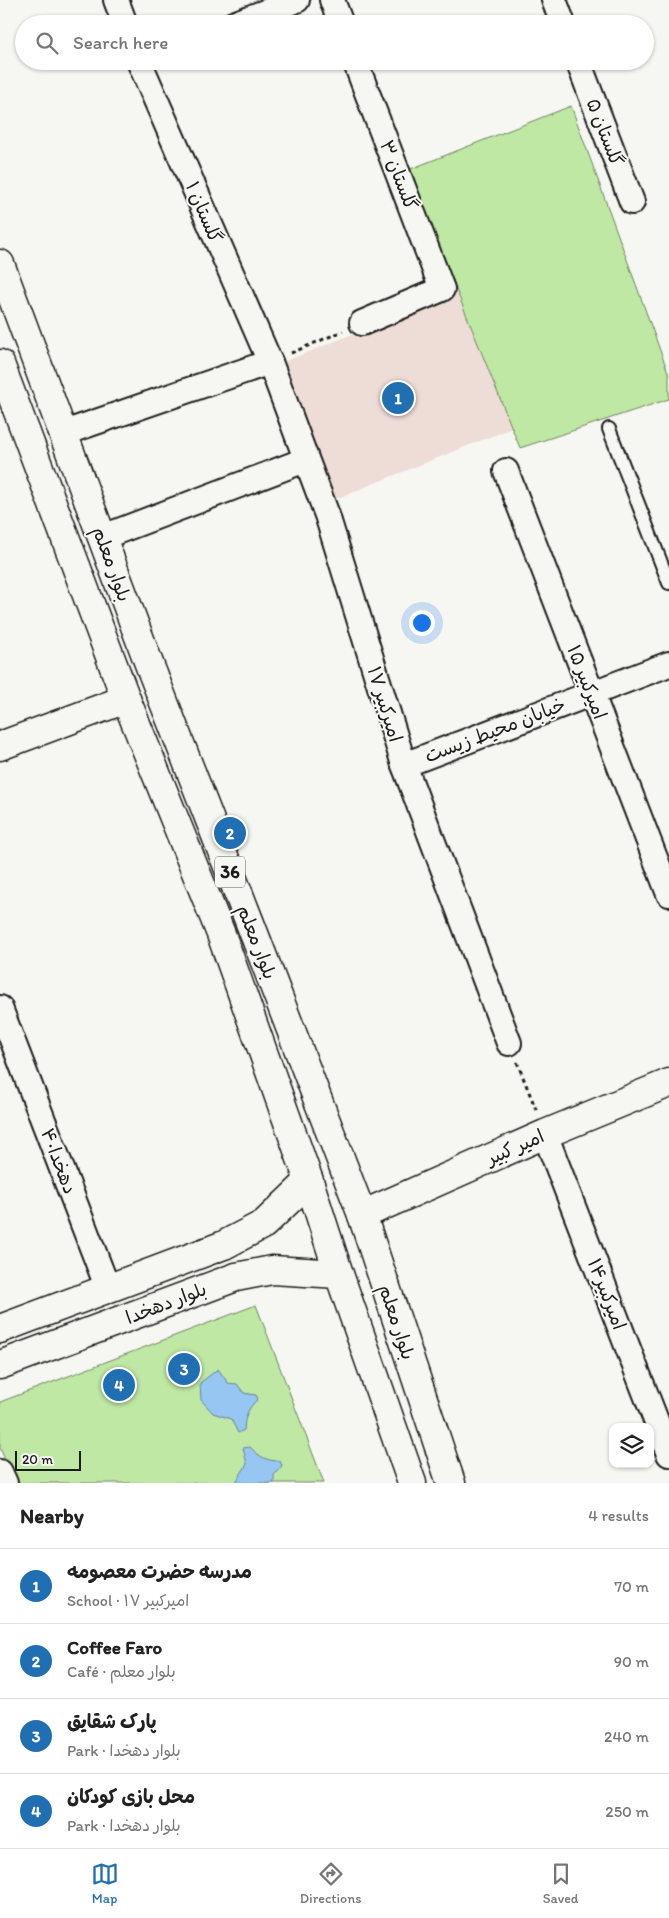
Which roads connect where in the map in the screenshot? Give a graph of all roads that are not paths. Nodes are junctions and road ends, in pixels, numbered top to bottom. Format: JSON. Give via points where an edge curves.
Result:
{"nodes":[{"id":1,"x":116,"y":0,"type":"edge"},
{"id":2,"x":297,"y":0,"type":"edge"},
{"id":3,"x":332,"y":0,"type":"edge"},
{"id":4,"x":554,"y":0,"type":"edge"},
{"id":5,"x":122,"y":15,"type":"edge"},
{"id":6,"x":257,"y":15,"type":"edge"},
{"id":7,"x":338,"y":15,"type":"edge"},
{"id":8,"x":560,"y":15,"type":"edge"},
{"id":9,"x":143,"y":70,"type":"edge"},
{"id":10,"x":359,"y":70,"type":"edge"},
{"id":11,"x":581,"y":70,"type":"edge"},
{"id":12,"x":632,"y":202,"type":"dead end"},
{"id":13,"x":0,"y":264,"type":"edge"},
{"id":14,"x":362,"y":323,"type":"road end"},
{"id":15,"x":270,"y":362,"type":"junction"},
{"id":16,"x":0,"y":364,"type":"edge"},
{"id":17,"x":609,"y":429,"type":"dead end"},
{"id":18,"x":64,"y":433,"type":"junction"},
{"id":19,"x":305,"y":460,"type":"junction"},
{"id":20,"x":506,"y":471,"type":"dead end"},
{"id":21,"x":103,"y":537,"type":"junction"},
{"id":22,"x":669,"y":583,"type":"edge"},
{"id":23,"x":669,"y":664,"type":"edge"},
{"id":24,"x":592,"y":694,"type":"junction"},
{"id":25,"x":126,"y":699,"type":"junction"},
{"id":26,"x":0,"y":746,"type":"edge"},
{"id":27,"x":404,"y":765,"type":"junction"},
{"id":28,"x":669,"y":894,"type":"edge"},
{"id":29,"x":0,"y":1008,"type":"edge"},
{"id":30,"x":510,"y":1043,"type":"road end"},
{"id":31,"x":669,"y":1083,"type":"edge"},
{"id":32,"x":545,"y":1134,"type":"junction"},
{"id":33,"x":309,"y":1181,"type":"junction"},
{"id":34,"x":362,"y":1215,"type":"junction"},
{"id":35,"x":339,"y":1274,"type":"junction"},
{"id":36,"x":108,"y":1288,"type":"junction"},
{"id":37,"x":0,"y":1329,"type":"edge"},
{"id":38,"x":0,"y":1365,"type":"edge"},
{"id":39,"x":669,"y":1454,"type":"edge"},
{"id":40,"x":0,"y":1472,"type":"edge"},
{"id":41,"x":5,"y":1483,"type":"edge"},
{"id":42,"x":412,"y":1483,"type":"edge"},
{"id":43,"x":451,"y":1483,"type":"edge"}],
"edges":[{"from":1,"to":5,"type":"street"},
{"from":2,"to":6,"type":"street"},
{"from":3,"to":7,"type":"street"},
{"from":4,"to":8,"type":"street"},
{"from":9,"to":15,"type":"street","name":"گلستان ۱"},
{"from":10,"to":14,"type":"street","name":"گلستان ۳","via":[[442,290]]},
{"from":11,"to":12,"type":"street","name":"گلستان ۵"},
{"from":13,"to":18,"type":"main road","name":"بلوار معلم","number":"36"},
{"from":15,"to":18,"type":"street"},
{"from":15,"to":19,"type":"street","name":"امیرکبیر ۱۷"},
{"from":16,"to":25,"type":"main road","name":"بلوار معلم","number":"36"},
{"from":17,"to":22,"type":"lane"},
{"from":18,"to":21,"type":"main road","name":"بلوار معلم","number":"36"},
{"from":19,"to":21,"type":"street"},
{"from":19,"to":27,"type":"street","name":"امیرکبیر ۱۷","via":[[328,515]]},
{"from":20,"to":24,"type":"street","name":"امیرکبیر ۱۵"},
{"from":21,"to":34,"type":"main road","name":"بلوار معلم","number":"36","via":[[151,670]]},
{"from":23,"to":24,"type":"street","name":"خیابان محیط زیست"},
{"from":24,"to":27,"type":"street","name":"خیابان محیط زیست"},
{"from":24,"to":28,"type":"street","name":"امیرکبیر ۱۵"},
{"from":25,"to":26,"type":"main road"},
{"from":25,"to":33,"type":"main road","name":"بلوار معلم","number":"36","via":[[221,934]]},
{"from":27,"to":30,"type":"street","name":"امیرکبیر ۱۷"},
{"from":29,"to":36,"type":"street","name":"دهخدا۴۰"},
{"from":31,"to":32,"type":"main road","name":"امیر کبیر"},
{"from":32,"to":34,"type":"main road","name":"امیر کبیر"},
{"from":32,"to":39,"type":"street","name":"امیرکبیر۱۴"},
{"from":33,"to":35,"type":"main road","name":"بلوار معلم","number":"36"},
{"from":33,"to":36,"type":"main road","name":"بلوار دهخدا","via":[[264,1224],[224,1245]]},
{"from":34,"to":43,"type":"main road","name":"بلوار معلم","number":"36"},
{"from":35,"to":38,"type":"main road","name":"بلوار دهخدا","via":[[272,1270],[236,1277]]},
{"from":35,"to":42,"type":"main road","name":"بلوار معلم","number":"36"},
{"from":36,"to":37,"type":"main road","name":"بلوار دهخدا"},
{"from":40,"to":41,"type":"street"}]}
